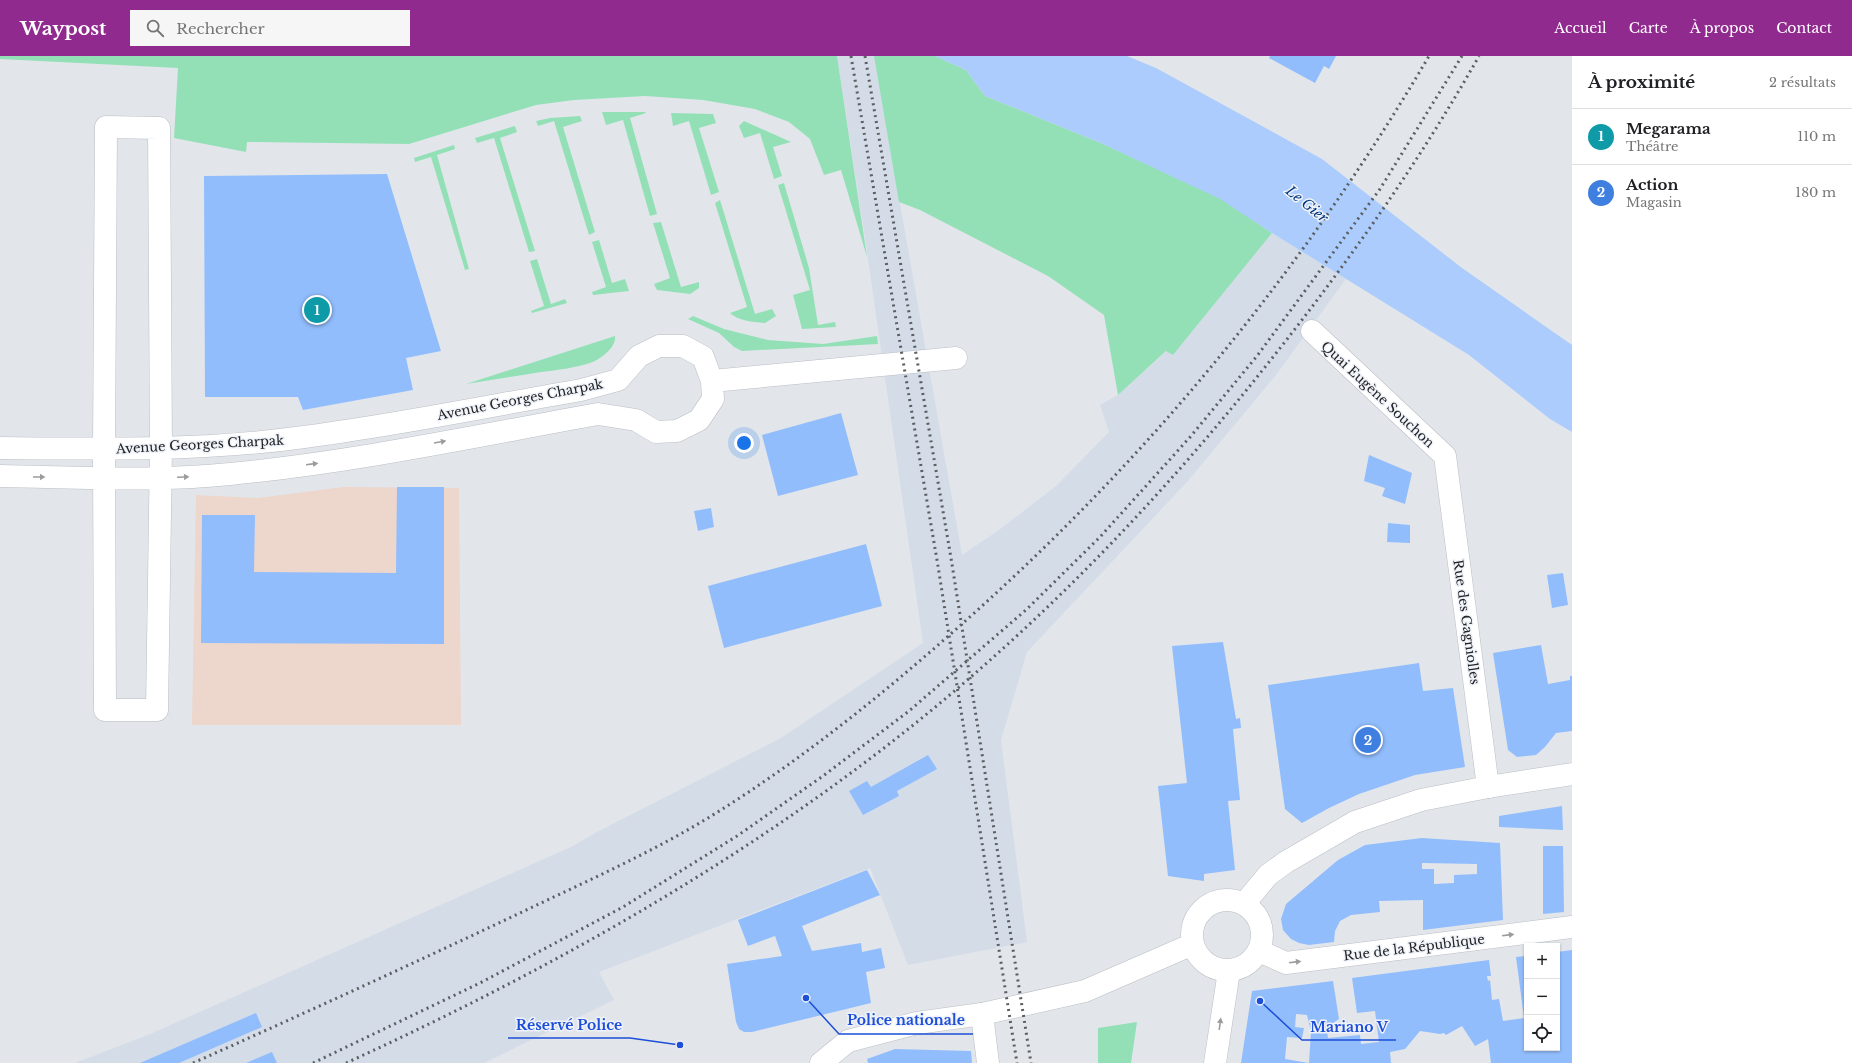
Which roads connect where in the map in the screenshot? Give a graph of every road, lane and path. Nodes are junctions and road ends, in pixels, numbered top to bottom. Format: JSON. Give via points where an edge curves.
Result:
{"nodes":[{"id":1,"x":1312,"y":331,"type":"dead end"},
{"id":2,"x":956,"y":358,"type":"dead end"},
{"id":3,"x":712,"y":381,"type":"junction"},
{"id":4,"x":0,"y":448,"type":"edge"},
{"id":5,"x":161,"y":448,"type":"junction"},
{"id":6,"x":104,"y":450,"type":"junction"},
{"id":7,"x":1445,"y":456,"type":"joint"},
{"id":8,"x":0,"y":476,"type":"edge"},
{"id":9,"x":104,"y":477,"type":"junction"},
{"id":10,"x":160,"y":478,"type":"junction"},
{"id":11,"x":1572,"y":774,"type":"edge"},
{"id":12,"x":1488,"y":787,"type":"junction"},
{"id":13,"x":1244,"y":904,"type":"junction"},
{"id":14,"x":1572,"y":927,"type":"edge"},
{"id":15,"x":1193,"y":944,"type":"junction"},
{"id":16,"x":1259,"y":951,"type":"junction"},
{"id":17,"x":1229,"y":971,"type":"junction"},
{"id":18,"x":982,"y":1014,"type":"junction"},
{"id":19,"x":821,"y":1063,"type":"edge"},
{"id":20,"x":988,"y":1063,"type":"edge"},
{"id":21,"x":1215,"y":1063,"type":"edge"}],
"edges":[{"from":1,"to":7,"type":"street","name":"Quai Eugène Souchon"},
{"from":2,"to":3,"type":"street"},
{"from":3,"to":5,"type":"street","name":"Avenue Georges Charpak","via":[[703,357],[683,346],[659,346],[640,356],[618,380],[581,390],[304,437]]},
{"from":10,"to":3,"type":"street","name":"Avenue Georges Charpak","one_way":true,"via":[[229,474],[331,462],[598,414],[636,420],[656,432],[677,431],[699,420],[713,399]]},
{"from":4,"to":6,"type":"street","name":"Avenue Georges Charpak"},
{"from":5,"to":6,"type":"street","name":"Avenue Georges Charpak"},
{"from":5,"to":6,"type":"street","via":[[159,128],[106,127]]},
{"from":5,"to":10,"type":"street"},
{"from":6,"to":9,"type":"street"},
{"from":7,"to":12,"type":"street","name":"Rue des Gagniolles"},
{"from":8,"to":9,"type":"street","name":"Avenue Georges Charpak","one_way":true},
{"from":9,"to":10,"type":"street","name":"Avenue Georges Charpak"},
{"from":9,"to":10,"type":"street","via":[[105,710],[131,711],[157,710]]},
{"from":11,"to":12,"type":"street"},
{"from":12,"to":13,"type":"street","via":[[1421,800],[1355,822],[1268,875]]},
{"from":13,"to":15,"type":"street","via":[[1228,900],[1216,902],[1205,908],[1193,929]]},
{"from":13,"to":16,"type":"street","via":[[1261,923],[1263,935]]},
{"from":16,"to":14,"type":"street","name":"Rue de la République","one_way":true,"via":[[1286,963]]},
{"from":15,"to":17,"type":"street","via":[[1205,963],[1216,969]]},
{"from":15,"to":18,"type":"street","via":[[1085,991]]},
{"from":16,"to":17,"type":"street","via":[[1252,961],[1241,968]]},
{"from":21,"to":17,"type":"street","one_way":true},
{"from":18,"to":19,"type":"street","via":[[917,1023],[848,1041]]},
{"from":18,"to":20,"type":"street"}]}
